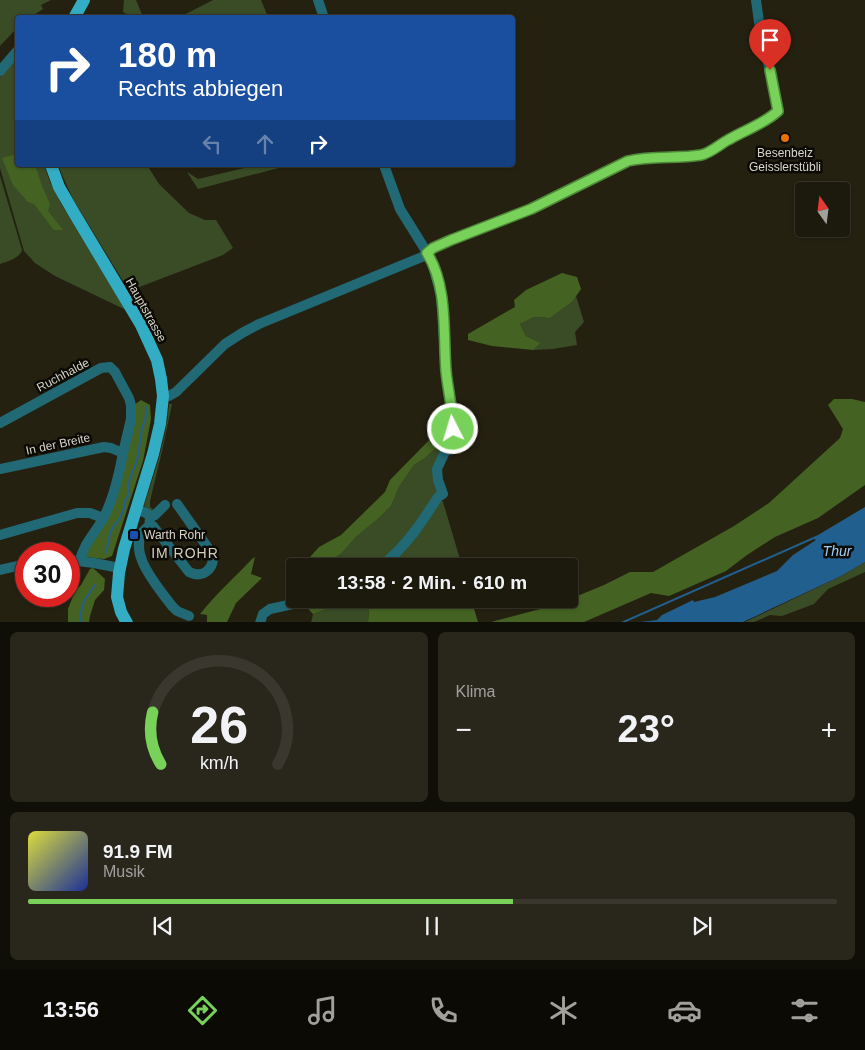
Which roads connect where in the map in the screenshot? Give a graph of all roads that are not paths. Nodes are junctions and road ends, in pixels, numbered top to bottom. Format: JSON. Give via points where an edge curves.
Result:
{"nodes":[{"id":1,"x":78,"y":0,"type":"edge"},
{"id":2,"x":84,"y":0,"type":"edge"},
{"id":3,"x":318,"y":0,"type":"edge"},
{"id":4,"x":756,"y":0,"type":"edge"},
{"id":5,"x":70,"y":15,"type":"edge"},
{"id":6,"x":76,"y":15,"type":"edge"},
{"id":7,"x":323,"y":15,"type":"edge"},
{"id":8,"x":15,"y":54,"type":"edge"},
{"id":9,"x":0,"y":71,"type":"edge"},
{"id":10,"x":52,"y":167,"type":"edge"},
{"id":11,"x":385,"y":167,"type":"edge"},
{"id":12,"x":427,"y":253,"type":"junction"},
{"id":13,"x":163,"y":396,"type":"junction"},
{"id":14,"x":0,"y":423,"type":"edge"},
{"id":15,"x":123,"y":453,"type":"junction"},
{"id":16,"x":0,"y":469,"type":"edge"},
{"id":17,"x":177,"y":504,"type":"dead end"},
{"id":18,"x":165,"y":505,"type":"dead end"},
{"id":19,"x":136,"y":510,"type":"junction"},
{"id":20,"x":103,"y":518,"type":"junction"},
{"id":21,"x":150,"y":521,"type":"junction"},
{"id":22,"x":0,"y":535,"type":"edge"},
{"id":23,"x":80,"y":553,"type":"edge"},
{"id":24,"x":390,"y":558,"type":"edge"},
{"id":25,"x":80,"y":562,"type":"edge"},
{"id":26,"x":15,"y":567,"type":"edge"},
{"id":27,"x":120,"y":568,"type":"junction"},
{"id":28,"x":0,"y":570,"type":"edge"},
{"id":29,"x":286,"y":606,"type":"edge"},
{"id":30,"x":189,"y":616,"type":"dead end"},
{"id":31,"x":128,"y":622,"type":"edge"},
{"id":32,"x":260,"y":622,"type":"edge"}],
"edges":[{"from":1,"to":5,"type":"main road"},
{"from":2,"to":6,"type":"main road"},
{"from":3,"to":7,"type":"street"},
{"from":4,"to":12,"type":"street","via":[[778,111],[767,120],[704,154],[628,161],[531,209],[451,240]]},
{"from":8,"to":9,"type":"street"},
{"from":10,"to":13,"type":"main road","name":"Hauptstrasse","via":[[70,207],[146,337],[159,368]]},
{"from":11,"to":12,"type":"street","via":[[400,209]]},
{"from":12,"to":13,"type":"street","via":[[242,333],[221,348],[176,392]]},
{"from":12,"to":24,"type":"street","via":[[442,295],[453,429],[437,469],[443,494]]},
{"from":13,"to":19,"type":"main road","name":"Hauptstrasse","via":[[153,454]]},
{"from":14,"to":15,"type":"street","name":"Ruchhalde","via":[[102,368],[110,367],[131,405]]},
{"from":15,"to":16,"type":"street","name":"In der Breite","via":[[104,447]]},
{"from":15,"to":20,"type":"street","via":[[111,502]]},
{"from":17,"to":21,"type":"street","via":[[214,554],[213,565],[207,572],[189,572]]},
{"from":18,"to":21,"type":"street"},
{"from":19,"to":21,"type":"street","via":[[145,512]]},
{"from":19,"to":27,"type":"main road","name":"Hauptstrasse"},
{"from":20,"to":22,"type":"street","via":[[77,513]]},
{"from":20,"to":23,"type":"street"},
{"from":21,"to":30,"type":"street","via":[[140,541],[144,566],[172,606]]},
{"from":25,"to":27,"type":"street"},
{"from":26,"to":28,"type":"street"},
{"from":27,"to":31,"type":"main road","name":"Hauptstrasse","via":[[117,597]]},
{"from":29,"to":32,"type":"street","via":[[270,609]]}]}
